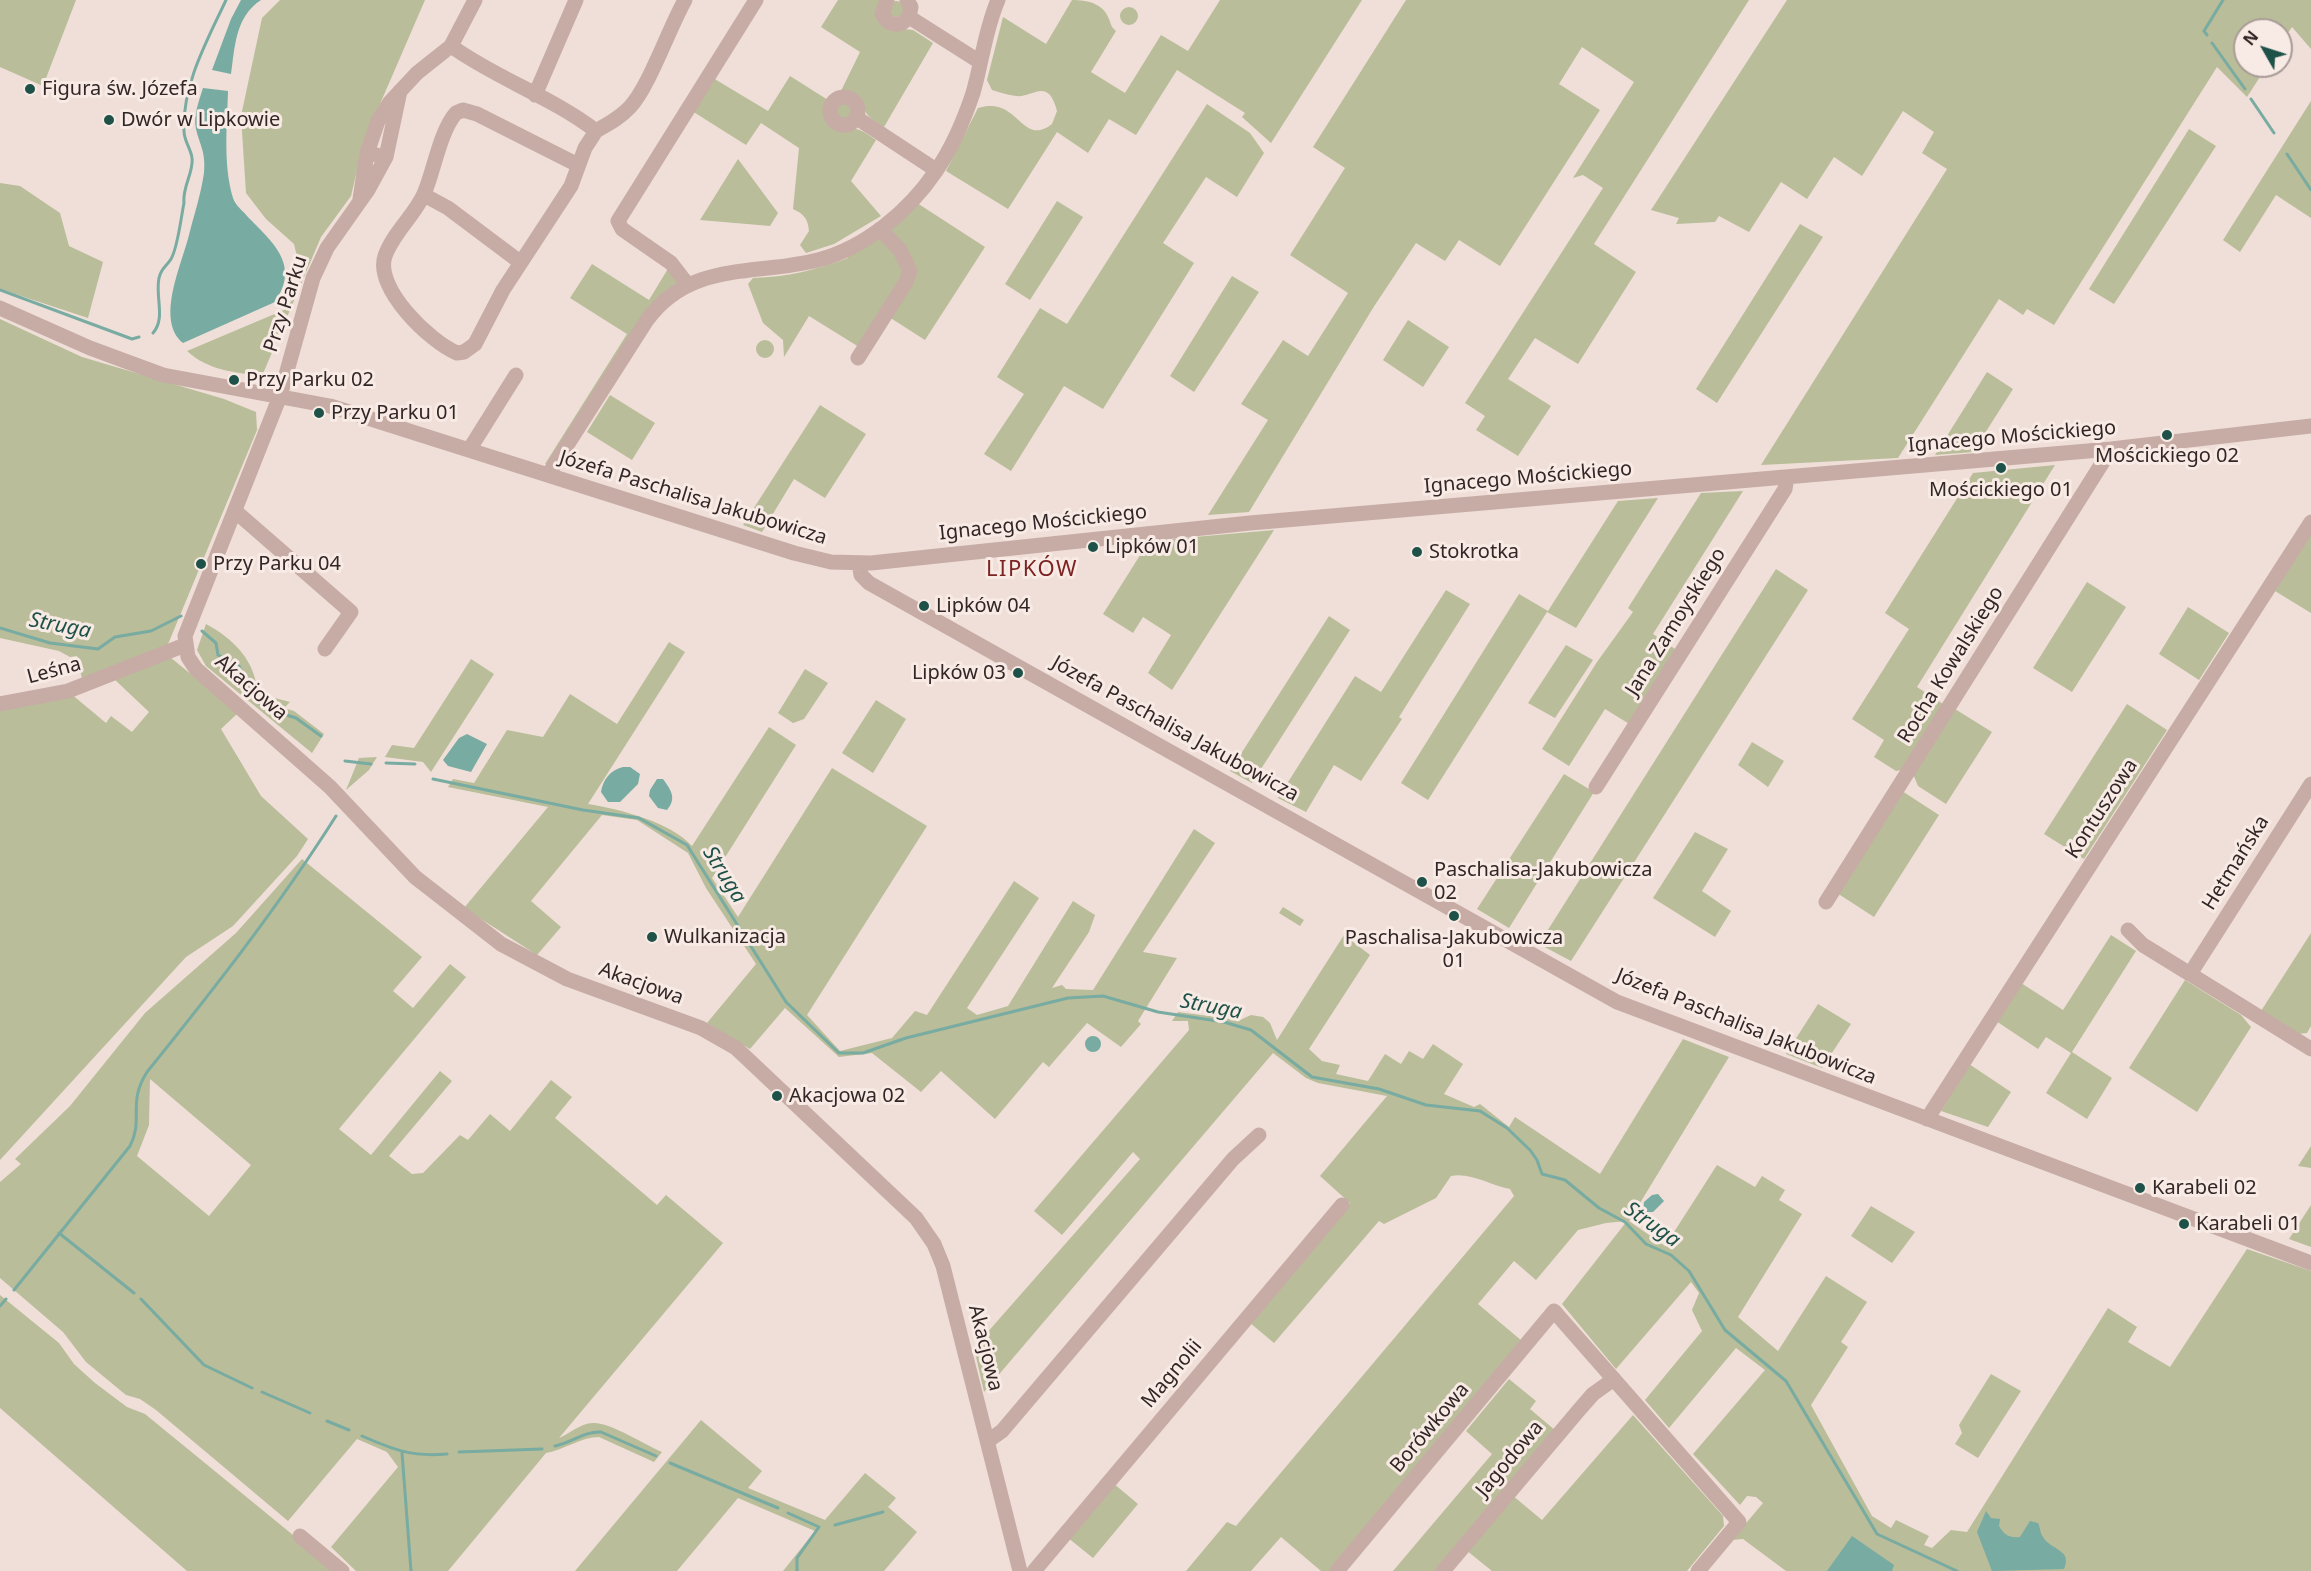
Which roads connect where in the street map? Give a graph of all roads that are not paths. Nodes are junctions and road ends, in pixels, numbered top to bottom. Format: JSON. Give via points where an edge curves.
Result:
{"nodes":[{"id":1,"x":476,"y":0,"type":"edge"},
{"id":2,"x":576,"y":0,"type":"edge"},
{"id":3,"x":685,"y":0,"type":"edge"},
{"id":4,"x":756,"y":0,"type":"edge"},
{"id":5,"x":887,"y":0,"type":"edge"},
{"id":6,"x":907,"y":0,"type":"edge"},
{"id":7,"x":998,"y":0,"type":"edge"},
{"id":8,"x":909,"y":18,"type":"junction"},
{"id":9,"x":451,"y":46,"type":"junction"},
{"id":10,"x":980,"y":62,"type":"junction"},
{"id":11,"x":400,"y":91,"type":"junction"},
{"id":12,"x":535,"y":95,"type":"junction"},
{"id":13,"x":857,"y":118,"type":"dead end"},
{"id":14,"x":596,"y":131,"type":"junction"},
{"id":15,"x":367,"y":153,"type":"junction"},
{"id":16,"x":386,"y":157,"type":"junction"},
{"id":17,"x":578,"y":165,"type":"junction"},
{"id":18,"x":936,"y":170,"type":"junction"},
{"id":19,"x":424,"y":195,"type":"junction"},
{"id":20,"x":360,"y":199,"type":"junction"},
{"id":21,"x":880,"y":229,"type":"junction"},
{"id":22,"x":520,"y":262,"type":"junction"},
{"id":23,"x":688,"y":285,"type":"junction"},
{"id":24,"x":0,"y":308,"type":"edge"},
{"id":25,"x":858,"y":358,"type":"dead end"},
{"id":26,"x":516,"y":375,"type":"dead end"},
{"id":27,"x":280,"y":396,"type":"junction"},
{"id":28,"x":2311,"y":426,"type":"edge"},
{"id":29,"x":2111,"y":449,"type":"junction"},
{"id":30,"x":468,"y":450,"type":"junction"},
{"id":31,"x":548,"y":476,"type":"junction"},
{"id":32,"x":1787,"y":477,"type":"junction"},
{"id":33,"x":235,"y":511,"type":"junction"},
{"id":34,"x":2311,"y":522,"type":"edge"},
{"id":35,"x":859,"y":563,"type":"junction"},
{"id":36,"x":185,"y":645,"type":"junction"},
{"id":37,"x":325,"y":650,"type":"dead end"},
{"id":38,"x":0,"y":704,"type":"edge"},
{"id":39,"x":2311,"y":784,"type":"edge"},
{"id":40,"x":1596,"y":788,"type":"dead end"},
{"id":41,"x":1826,"y":902,"type":"dead end"},
{"id":42,"x":2128,"y":930,"type":"dead end"},
{"id":43,"x":2193,"y":969,"type":"junction"},
{"id":44,"x":2309,"y":1043,"type":"edge"},
{"id":45,"x":1927,"y":1119,"type":"junction"},
{"id":46,"x":1259,"y":1135,"type":"dead end"},
{"id":47,"x":1342,"y":1205,"type":"dead end"},
{"id":48,"x":2311,"y":1263,"type":"edge"},
{"id":49,"x":1614,"y":1379,"type":"junction"},
{"id":50,"x":988,"y":1442,"type":"junction"},
{"id":51,"x":300,"y":1536,"type":"dead end"},
{"id":52,"x":342,"y":1571,"type":"edge"},
{"id":53,"x":1020,"y":1571,"type":"edge"},
{"id":54,"x":1034,"y":1571,"type":"edge"},
{"id":55,"x":1337,"y":1571,"type":"edge"},
{"id":56,"x":1443,"y":1571,"type":"edge"},
{"id":57,"x":1698,"y":1571,"type":"edge"}],
"edges":[{"from":1,"to":9,"type":"street","name":"Przy Parku"},
{"from":2,"to":12,"type":"street"},
{"from":3,"to":14,"type":"street","via":[[632,106]]},
{"from":4,"to":23,"type":"street","via":[[618,221],[622,229],[671,263]]},
{"from":5,"to":8,"type":"street","via":[[882,9],[887,21],[899,25]]},
{"from":6,"to":8,"type":"street"},
{"from":7,"to":10,"type":"street"},
{"from":8,"to":10,"type":"street"},
{"from":9,"to":11,"type":"street","name":"Przy Parku"},
{"from":9,"to":12,"type":"street","via":[[481,67]]},
{"from":10,"to":18,"type":"street","via":[[973,93]]},
{"from":11,"to":15,"type":"street","name":"Przy Parku","via":[[378,121]]},
{"from":11,"to":16,"type":"street","name":"Przy Parku"},
{"from":12,"to":14,"type":"street"},
{"from":13,"to":18,"type":"street"},
{"from":14,"to":17,"type":"street"},
{"from":15,"to":16,"type":"street"},
{"from":15,"to":20,"type":"street","name":"Przy Parku"},
{"from":16,"to":20,"type":"street","name":"Przy Parku"},
{"from":17,"to":19,"type":"street","via":[[463,110],[453,116]]},
{"from":17,"to":22,"type":"street","via":[[571,186]]},
{"from":18,"to":21,"type":"street","via":[[921,191]]},
{"from":19,"to":22,"type":"street","via":[[448,208]]},
{"from":19,"to":22,"type":"street","via":[[388,249],[383,274],[393,295],[446,347],[457,353],[475,344]]},
{"from":20,"to":27,"type":"street","name":"Przy Parku","via":[[327,248],[313,278]]},
{"from":21,"to":23,"type":"street","via":[[821,260],[735,270]]},
{"from":21,"to":25,"type":"street","via":[[900,250],[910,271]]},
{"from":23,"to":31,"type":"street","via":[[651,314]]},
{"from":24,"to":27,"type":"street","name":"Józefa Paschalisa Jakubowicza","via":[[163,375]]},
{"from":26,"to":30,"type":"street"},
{"from":27,"to":30,"type":"street","name":"Józefa Paschalisa Jakubowicza","via":[[330,406]]},
{"from":27,"to":33,"type":"street"},
{"from":28,"to":29,"type":"street","name":"Ignacego Mościckiego"},
{"from":29,"to":32,"type":"street","name":"Ignacego Mościckiego"},
{"from":29,"to":41,"type":"street","name":"Rocha Kowalskiego"},
{"from":30,"to":31,"type":"street","name":"Józefa Paschalisa Jakubowicza"},
{"from":31,"to":35,"type":"street","name":"Józefa Paschalisa Jakubowicza","via":[[816,560]]},
{"from":32,"to":35,"type":"street","name":"Ignacego Mościckiego","via":[[1250,523]]},
{"from":32,"to":40,"type":"street","name":"Jana Zamoyskiego","via":[[1785,489]]},
{"from":33,"to":36,"type":"street","via":[[185,636]]},
{"from":33,"to":37,"type":"street","via":[[351,612]]},
{"from":34,"to":45,"type":"street","name":"Kontuszowa"},
{"from":35,"to":45,"type":"street","name":"Józefa Paschalisa Jakubowicza","via":[[861,575],[869,583],[1617,1002]]},
{"from":36,"to":38,"type":"street","name":"Leśna","via":[[68,691]]},
{"from":36,"to":50,"type":"street","name":"Akacjowa","via":[[196,669],[330,787],[415,878],[471,922],[501,944],[556,974],[701,1028],[727,1042],[901,1202],[926,1232],[943,1266]]},
{"from":39,"to":43,"type":"street","name":"Hetmańska"},
{"from":42,"to":43,"type":"street","via":[[2143,945]]},
{"from":43,"to":44,"type":"street"},
{"from":45,"to":48,"type":"street","name":"Józefa Paschalisa Jakubowicza"},
{"from":46,"to":50,"type":"street","via":[[1233,1159],[1002,1431]]},
{"from":47,"to":54,"type":"street","name":"Magnolii"},
{"from":49,"to":55,"type":"street","name":"Borówkowa","via":[[1554,1311]]},
{"from":49,"to":56,"type":"street","name":"Jagodowa","via":[[1593,1394]]},
{"from":49,"to":57,"type":"street","via":[[1739,1522]]},
{"from":50,"to":53,"type":"street","name":"Akacjowa"},
{"from":51,"to":52,"type":"street"}]}
